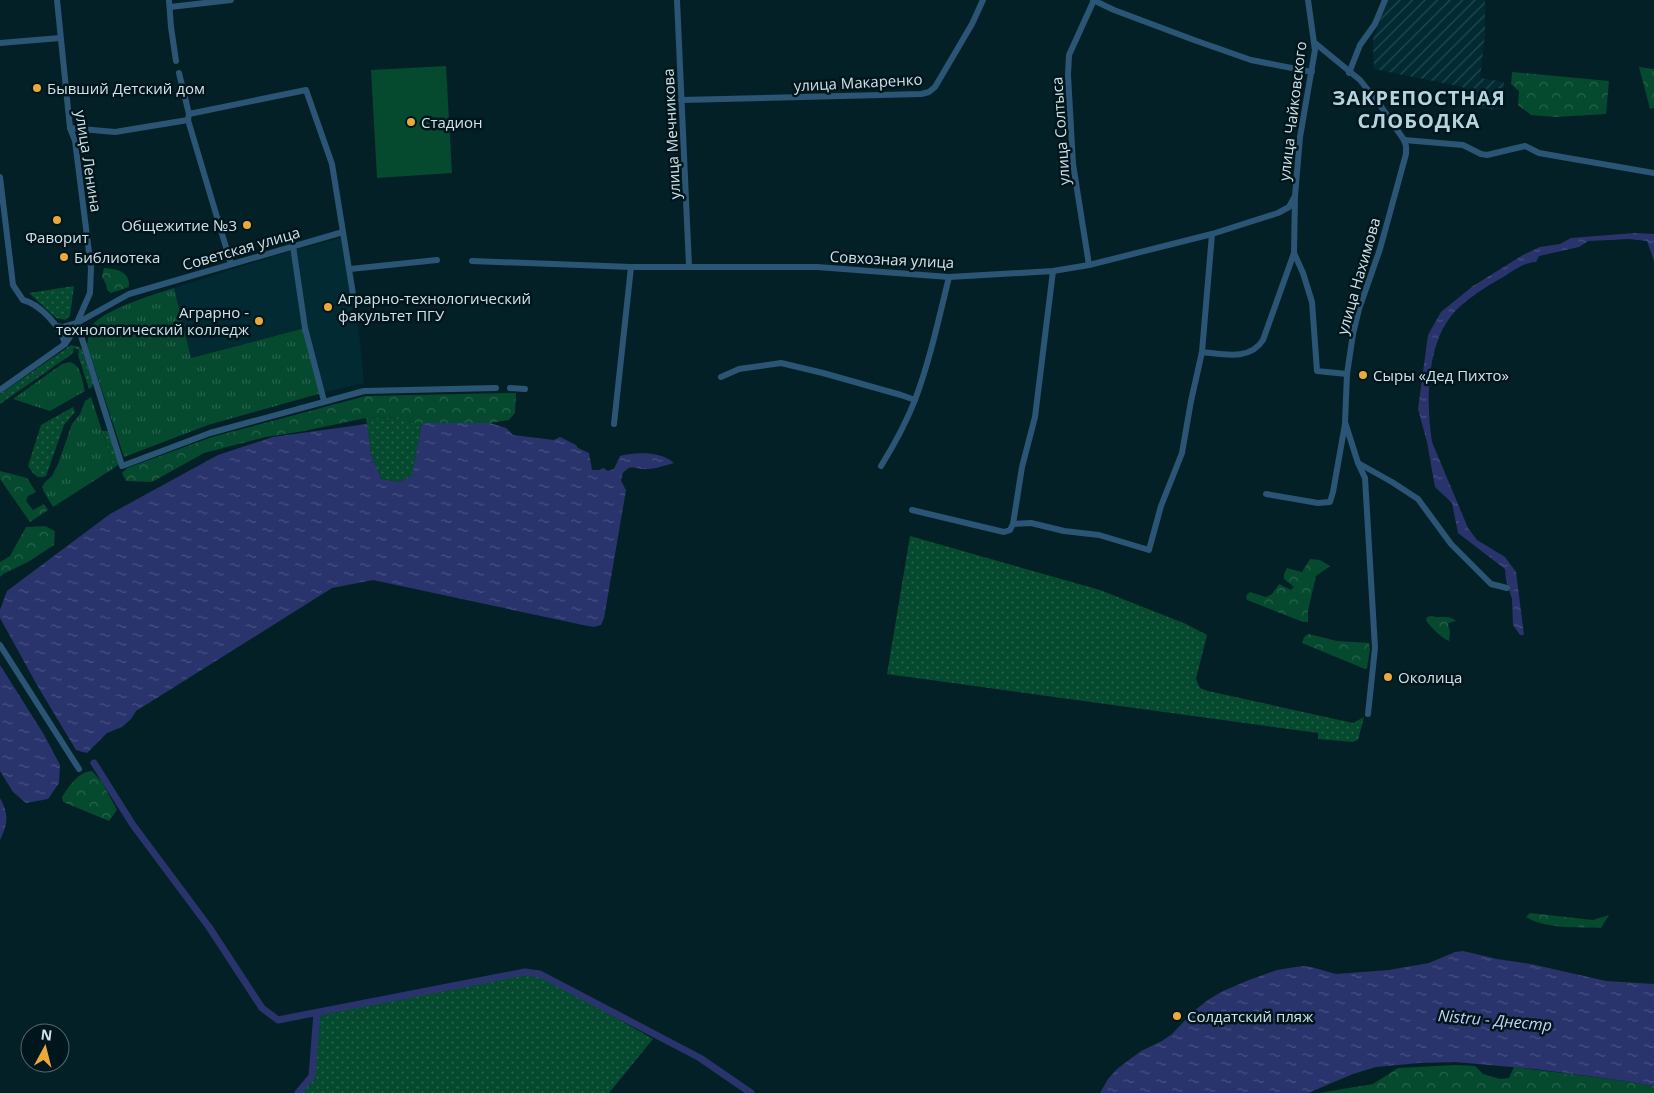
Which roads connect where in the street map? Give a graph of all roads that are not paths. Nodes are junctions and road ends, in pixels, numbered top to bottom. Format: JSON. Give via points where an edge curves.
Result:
{"nodes":[{"id":1,"x":57,"y":0,"type":"edge"},
{"id":2,"x":231,"y":0,"type":"edge"},
{"id":3,"x":678,"y":0,"type":"edge"},
{"id":4,"x":983,"y":0,"type":"edge"},
{"id":5,"x":1094,"y":0,"type":"edge"},
{"id":6,"x":1308,"y":0,"type":"edge"},
{"id":7,"x":1385,"y":0,"type":"edge"},
{"id":8,"x":169,"y":3,"type":"edge"},
{"id":9,"x":60,"y":38,"type":"junction"},
{"id":10,"x":0,"y":43,"type":"edge"},
{"id":11,"x":1315,"y":43,"type":"junction"},
{"id":12,"x":176,"y":61,"type":"dead end"},
{"id":13,"x":1312,"y":72,"type":"junction"},
{"id":14,"x":1349,"y":72,"type":"junction"},
{"id":15,"x":179,"y":73,"type":"dead end"},
{"id":16,"x":681,"y":100,"type":"junction"},
{"id":17,"x":188,"y":117,"type":"junction"},
{"id":18,"x":70,"y":128,"type":"junction"},
{"id":19,"x":1404,"y":140,"type":"junction"},
{"id":20,"x":1654,"y":173,"type":"edge"},
{"id":21,"x":0,"y":177,"type":"edge"},
{"id":22,"x":1295,"y":196,"type":"junction"},
{"id":23,"x":344,"y":232,"type":"junction"},
{"id":24,"x":1212,"y":234,"type":"junction"},
{"id":25,"x":293,"y":246,"type":"junction"},
{"id":26,"x":1294,"y":253,"type":"junction"},
{"id":27,"x":437,"y":260,"type":"dead end"},
{"id":28,"x":472,"y":261,"type":"dead end"},
{"id":29,"x":231,"y":264,"type":"junction"},
{"id":30,"x":1089,"y":265,"type":"junction"},
{"id":31,"x":690,"y":266,"type":"junction"},
{"id":32,"x":631,"y":267,"type":"junction"},
{"id":33,"x":350,"y":269,"type":"junction"},
{"id":34,"x":1053,"y":271,"type":"junction"},
{"id":35,"x":948,"y":277,"type":"junction"},
{"id":36,"x":353,"y":294,"type":"dead end"},
{"id":37,"x":77,"y":323,"type":"junction"},
{"id":38,"x":57,"y":326,"type":"junction"},
{"id":39,"x":65,"y":344,"type":"junction"},
{"id":40,"x":1202,"y":352,"type":"junction"},
{"id":41,"x":1347,"y":374,"type":"junction"},
{"id":42,"x":721,"y":377,"type":"dead end"},
{"id":43,"x":496,"y":388,"type":"dead end"},
{"id":44,"x":510,"y":388,"type":"dead end"},
{"id":45,"x":0,"y":390,"type":"edge"},
{"id":46,"x":525,"y":390,"type":"dead end"},
{"id":47,"x":915,"y":400,"type":"junction"},
{"id":48,"x":324,"y":401,"type":"junction"},
{"id":49,"x":1345,"y":422,"type":"junction"},
{"id":50,"x":614,"y":424,"type":"dead end"},
{"id":51,"x":1358,"y":463,"type":"junction"},
{"id":52,"x":881,"y":466,"type":"dead end"},
{"id":53,"x":1266,"y":494,"type":"dead end"},
{"id":54,"x":912,"y":510,"type":"dead end"},
{"id":55,"x":1013,"y":524,"type":"junction"},
{"id":56,"x":1506,"y":588,"type":"dead end"},
{"id":57,"x":0,"y":645,"type":"edge"},
{"id":58,"x":1368,"y":714,"type":"dead end"},
{"id":59,"x":79,"y":769,"type":"dead end"}],
"edges":[{"from":1,"to":9,"type":"street","name":"улица Ленина"},
{"from":2,"to":8,"type":"street"},
{"from":3,"to":16,"type":"street","name":"улица Мечникова"},
{"from":4,"to":16,"type":"street","name":"улица Макаренко","via":[[972,24],[929,92]]},
{"from":5,"to":13,"type":"street","via":[[1251,60]]},
{"from":5,"to":30,"type":"street","name":"улица Солтыса","via":[[1068,55],[1072,164]]},
{"from":6,"to":11,"type":"street","name":"улица Чайковского"},
{"from":7,"to":14,"type":"street","via":[[1376,24],[1360,46]]},
{"from":8,"to":12,"type":"street"},
{"from":9,"to":10,"type":"street"},
{"from":9,"to":18,"type":"street","name":"улица Ленина"},
{"from":11,"to":13,"type":"street","name":"улица Чайковского"},
{"from":11,"to":14,"type":"street"},
{"from":13,"to":22,"type":"street","name":"улица Чайковского","via":[[1300,137]]},
{"from":14,"to":19,"type":"street","via":[[1360,80]]},
{"from":15,"to":17,"type":"street"},
{"from":16,"to":31,"type":"street","name":"улица Мечникова"},
{"from":17,"to":18,"type":"street","via":[[115,132]]},
{"from":17,"to":23,"type":"street","via":[[306,90],[332,164]]},
{"from":17,"to":29,"type":"street"},
{"from":18,"to":37,"type":"street","name":"улица Ленина","via":[[75,141],[91,268],[90,294]]},
{"from":19,"to":20,"type":"street","via":[[1463,145],[1487,156],[1525,146],[1539,153]]},
{"from":19,"to":41,"type":"street","name":"улица Нахимова","via":[[1406,154],[1380,249],[1359,309]]},
{"from":21,"to":38,"type":"street","via":[[13,285],[23,300],[32,302]]},
{"from":22,"to":24,"type":"street","name":"Совхозная улица","via":[[1289,207],[1278,213]]},
{"from":22,"to":26,"type":"street","name":"улица Чайковского"},
{"from":23,"to":25,"type":"street","name":"Советская улица"},
{"from":23,"to":33,"type":"street"},
{"from":24,"to":30,"type":"street","name":"Совхозная улица"},
{"from":24,"to":40,"type":"street"},
{"from":25,"to":29,"type":"street","name":"Советская улица"},
{"from":25,"to":48,"type":"street","via":[[305,328]]},
{"from":26,"to":40,"type":"street","via":[[1258,348],[1240,354]]},
{"from":26,"to":41,"type":"street","name":"улица Чайковского","via":[[1312,302],[1317,371]]},
{"from":27,"to":33,"type":"street"},
{"from":28,"to":32,"type":"street","name":"Совхозная улица"},
{"from":29,"to":37,"type":"street","name":"Советская улица","via":[[128,294]]},
{"from":30,"to":34,"type":"street","name":"Совхозная улица"},
{"from":31,"to":32,"type":"street","name":"Совхозная улица"},
{"from":31,"to":35,"type":"street","name":"Совхозная улица","via":[[817,268]]},
{"from":32,"to":50,"type":"street"},
{"from":33,"to":36,"type":"street"},
{"from":34,"to":35,"type":"street","name":"Совхозная улица"},
{"from":34,"to":55,"type":"street","via":[[1035,417],[1022,467]]},
{"from":35,"to":47,"type":"street","via":[[936,336]]},
{"from":37,"to":38,"type":"street"},
{"from":37,"to":39,"type":"street"},
{"from":37,"to":48,"type":"street","via":[[122,466],[210,433]]},
{"from":38,"to":39,"type":"street"},
{"from":39,"to":45,"type":"street"},
{"from":40,"to":55,"type":"street","via":[[1182,453],[1161,506],[1149,550],[1098,535],[1031,523]]},
{"from":41,"to":49,"type":"street","name":"улица Нахимова"},
{"from":42,"to":47,"type":"street","via":[[739,369],[781,363]]},
{"from":43,"to":48,"type":"street","via":[[364,391]]},
{"from":44,"to":46,"type":"street"},
{"from":47,"to":52,"type":"street"},
{"from":49,"to":51,"type":"street","name":"улица Нахимова"},
{"from":49,"to":53,"type":"street","via":[[1330,502]]},
{"from":51,"to":56,"type":"street","via":[[1418,499],[1451,544],[1491,584]]},
{"from":51,"to":58,"type":"street","name":"улица Нахимова","via":[[1365,478],[1375,648]]},
{"from":54,"to":55,"type":"street","via":[[1004,532]]},
{"from":57,"to":59,"type":"street"}]}
